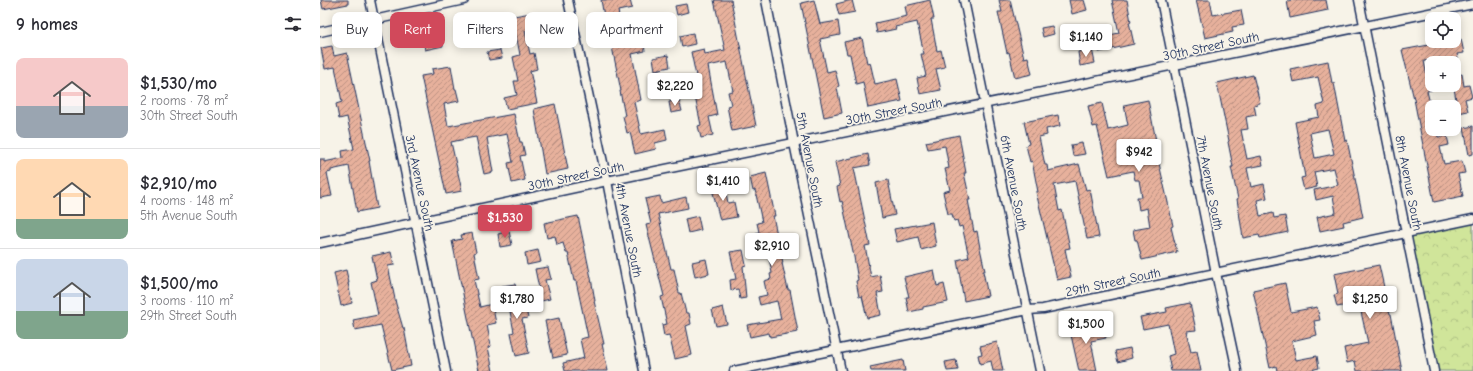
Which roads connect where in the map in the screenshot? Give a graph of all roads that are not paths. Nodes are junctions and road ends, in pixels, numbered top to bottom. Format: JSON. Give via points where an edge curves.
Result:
{"nodes":[{"id":1,"x":370,"y":0,"type":"edge"},
{"id":2,"x":464,"y":0,"type":"edge"},
{"id":3,"x":568,"y":0,"type":"edge"},
{"id":4,"x":766,"y":0,"type":"edge"},
{"id":5,"x":964,"y":0,"type":"edge"},
{"id":6,"x":1161,"y":0,"type":"edge"},
{"id":7,"x":1359,"y":0,"type":"edge"},
{"id":8,"x":1473,"y":4,"type":"edge"},
{"id":9,"x":372,"y":12,"type":"edge"},
{"id":10,"x":382,"y":18,"type":"edge"},
{"id":11,"x":1365,"y":26,"type":"junction"},
{"id":12,"x":332,"y":29,"type":"edge"},
{"id":13,"x":320,"y":32,"type":"edge"},
{"id":14,"x":380,"y":48,"type":"edge"},
{"id":15,"x":1174,"y":66,"type":"junction"},
{"id":16,"x":986,"y":104,"type":"junction"},
{"id":17,"x":794,"y":143,"type":"junction"},
{"id":18,"x":607,"y":181,"type":"junction"},
{"id":19,"x":1473,"y":219,"type":"edge"},
{"id":20,"x":416,"y":223,"type":"junction"},
{"id":21,"x":1406,"y":233,"type":"junction"},
{"id":22,"x":320,"y":243,"type":"edge"},
{"id":23,"x":1216,"y":273,"type":"junction"},
{"id":24,"x":1028,"y":310,"type":"junction"},
{"id":25,"x":836,"y":350,"type":"junction"},
{"id":26,"x":446,"y":371,"type":"edge"},
{"id":27,"x":644,"y":371,"type":"edge"},
{"id":28,"x":734,"y":371,"type":"edge"},
{"id":29,"x":841,"y":371,"type":"edge"},
{"id":30,"x":1040,"y":371,"type":"edge"},
{"id":31,"x":1237,"y":371,"type":"edge"},
{"id":32,"x":1434,"y":371,"type":"edge"}],
"edges":[{"from":1,"to":9,"type":"street","name":"3rd Avenue South"},
{"from":2,"to":10,"type":"street"},
{"from":3,"to":18,"type":"street","name":"4th Avenue South"},
{"from":4,"to":17,"type":"street","name":"5th Avenue South"},
{"from":5,"to":16,"type":"street","name":"6th Avenue South"},
{"from":6,"to":15,"type":"street","name":"7th Avenue South"},
{"from":7,"to":11,"type":"street","name":"8th Avenue South"},
{"from":8,"to":11,"type":"street","name":"30th Street South"},
{"from":11,"to":15,"type":"street","name":"30th Street South"},
{"from":11,"to":21,"type":"street","name":"8th Avenue South"},
{"from":12,"to":13,"type":"street"},
{"from":14,"to":20,"type":"street","name":"3rd Avenue South"},
{"from":15,"to":16,"type":"street","name":"30th Street South"},
{"from":15,"to":23,"type":"street","name":"7th Avenue South"},
{"from":16,"to":17,"type":"street","name":"30th Street South"},
{"from":16,"to":24,"type":"street","name":"6th Avenue South"},
{"from":17,"to":18,"type":"street","name":"30th Street South"},
{"from":17,"to":25,"type":"street","name":"5th Avenue South"},
{"from":18,"to":20,"type":"street","name":"30th Street South"},
{"from":18,"to":27,"type":"street","name":"4th Avenue South"},
{"from":19,"to":21,"type":"street","name":"29th Street South"},
{"from":20,"to":22,"type":"street","name":"30th Street South"},
{"from":20,"to":26,"type":"street","name":"3rd Avenue South"},
{"from":21,"to":23,"type":"street","name":"29th Street South"},
{"from":21,"to":32,"type":"street","name":"8th Avenue South"},
{"from":23,"to":24,"type":"street","name":"29th Street South"},
{"from":23,"to":31,"type":"street","name":"7th Avenue South"},
{"from":24,"to":25,"type":"street","name":"29th Street South"},
{"from":24,"to":30,"type":"street","name":"6th Avenue South"},
{"from":25,"to":28,"type":"street","name":"29th Street South"},
{"from":25,"to":29,"type":"street","name":"5th Avenue South"}]}
